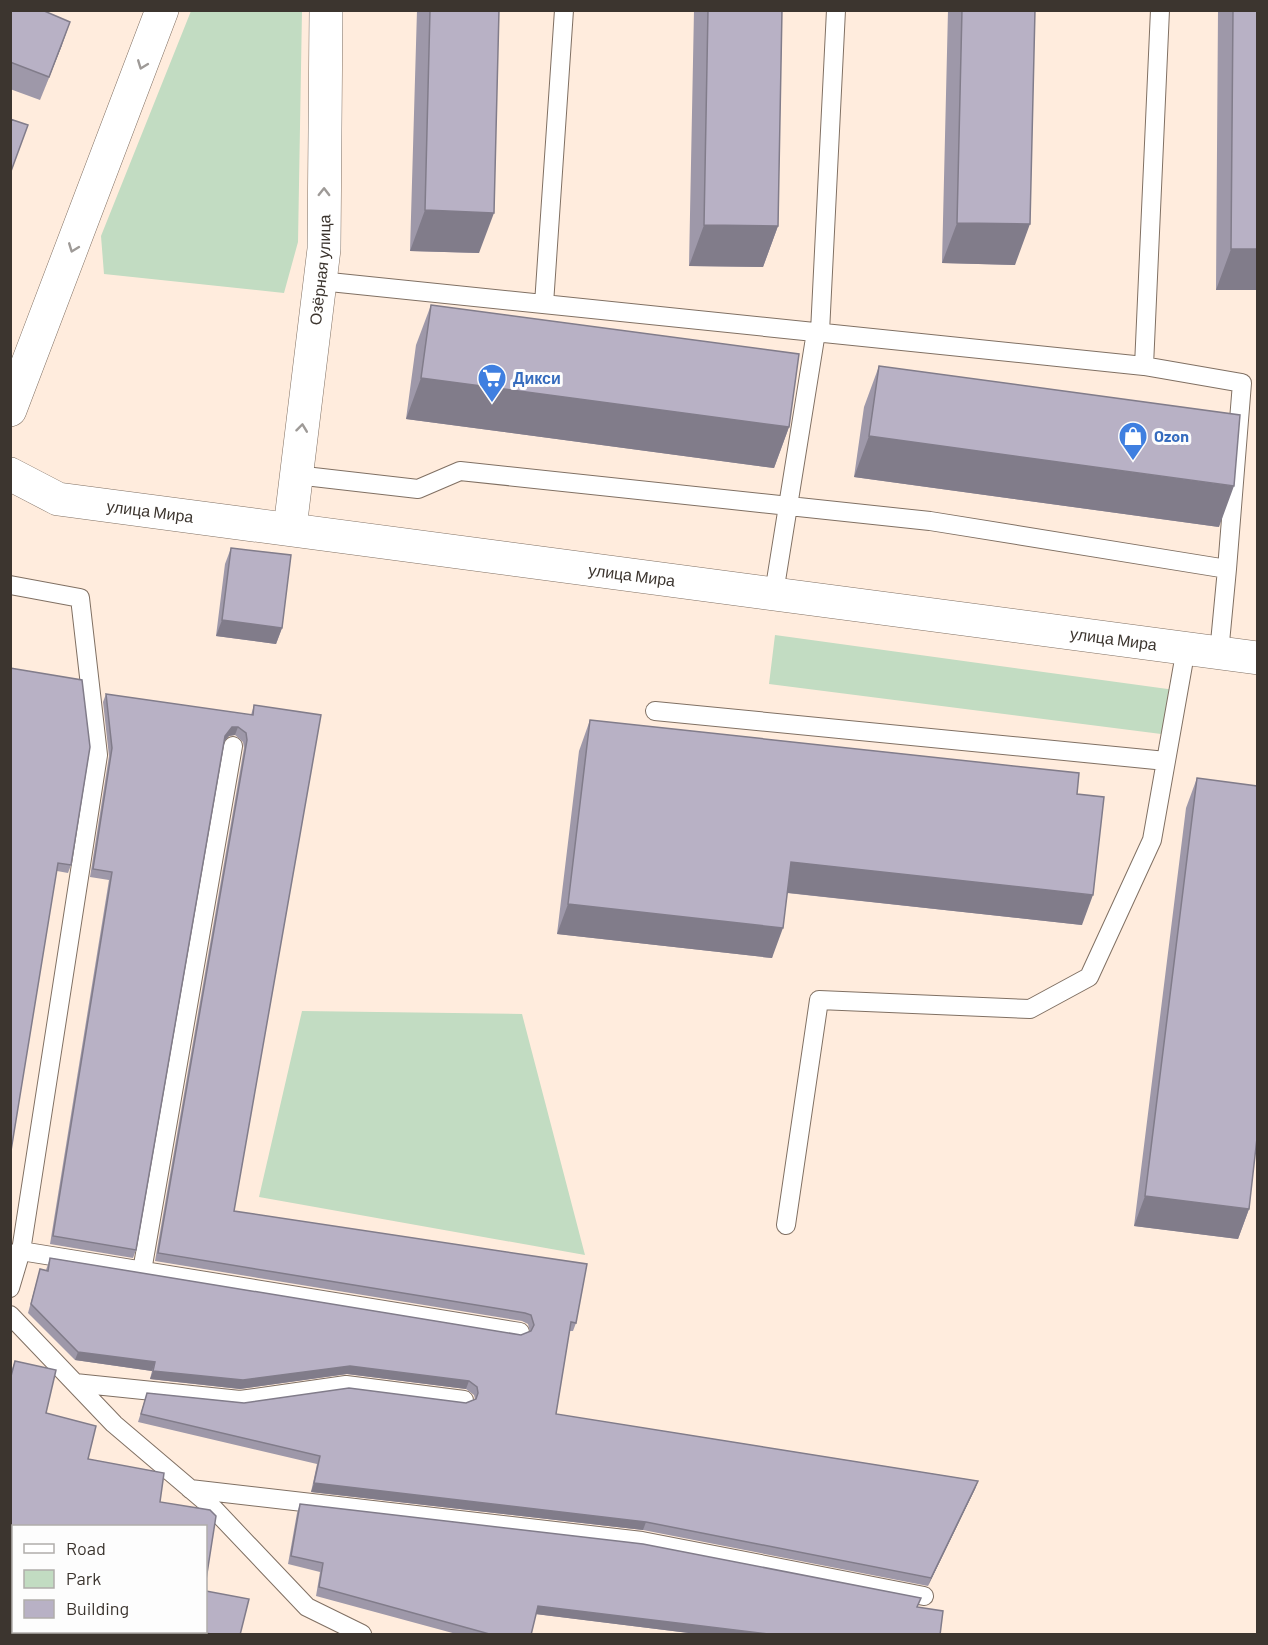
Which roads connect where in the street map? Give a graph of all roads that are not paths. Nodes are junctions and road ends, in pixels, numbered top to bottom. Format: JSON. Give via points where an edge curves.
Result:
{"nodes":[{"id":1,"x":162,"y":10,"type":"edge"},
{"id":2,"x":326,"y":10,"type":"edge"},
{"id":3,"x":564,"y":10,"type":"edge"},
{"id":4,"x":836,"y":10,"type":"edge"},
{"id":5,"x":1160,"y":10,"type":"edge"},
{"id":6,"x":320,"y":281,"type":"junction"},
{"id":7,"x":544,"y":304,"type":"junction"},
{"id":8,"x":818,"y":332,"type":"junction"},
{"id":9,"x":1144,"y":366,"type":"junction"},
{"id":10,"x":1249,"y":408,"type":"edge"},
{"id":11,"x":10,"y":410,"type":"edge"},
{"id":12,"x":10,"y":474,"type":"edge"},
{"id":13,"x":296,"y":475,"type":"junction"},
{"id":14,"x":789,"y":506,"type":"junction"},
{"id":15,"x":290,"y":528,"type":"junction"},
{"id":16,"x":1227,"y":569,"type":"junction"},
{"id":17,"x":10,"y":585,"type":"edge"},
{"id":18,"x":774,"y":593,"type":"junction"},
{"id":19,"x":1186,"y":648,"type":"junction"},
{"id":20,"x":1220,"y":652,"type":"junction"},
{"id":21,"x":1257,"y":658,"type":"edge"},
{"id":22,"x":655,"y":711,"type":"dead end"},
{"id":23,"x":233,"y":746,"type":"dead end"},
{"id":24,"x":1166,"y":761,"type":"junction"},
{"id":25,"x":786,"y":1225,"type":"dead end"},
{"id":26,"x":16,"y":1253,"type":"edge"},
{"id":27,"x":142,"y":1271,"type":"junction"},
{"id":28,"x":10,"y":1288,"type":"edge"},
{"id":29,"x":10,"y":1315,"type":"edge"},
{"id":30,"x":520,"y":1332,"type":"edge"},
{"id":31,"x":75,"y":1383,"type":"junction"},
{"id":32,"x":464,"y":1400,"type":"edge"},
{"id":33,"x":190,"y":1489,"type":"junction"},
{"id":34,"x":924,"y":1596,"type":"dead end"},
{"id":35,"x":362,"y":1635,"type":"edge"}],
"edges":[{"from":1,"to":11,"type":"street","one_way":true},
{"from":6,"to":2,"type":"street","name":"Озёрная улица","one_way":true,"via":[[324,249]]},
{"from":3,"to":7,"type":"lane"},
{"from":4,"to":8,"type":"lane"},
{"from":5,"to":9,"type":"lane"},
{"from":6,"to":7,"type":"lane"},
{"from":13,"to":6,"type":"street","name":"Озёрная улица","one_way":true},
{"from":7,"to":8,"type":"lane"},
{"from":8,"to":9,"type":"lane"},
{"from":8,"to":14,"type":"lane"},
{"from":9,"to":10,"type":"lane","via":[[1242,383]]},
{"from":10,"to":16,"type":"lane"},
{"from":12,"to":15,"type":"street","name":"улица Мира","via":[[58,499]]},
{"from":13,"to":14,"type":"lane","via":[[418,489],[460,471]]},
{"from":13,"to":15,"type":"street","name":"Озёрная улица"},
{"from":14,"to":16,"type":"lane","via":[[930,521]]},
{"from":14,"to":18,"type":"lane"},
{"from":15,"to":18,"type":"street","name":"улица Мира"},
{"from":16,"to":20,"type":"lane"},
{"from":17,"to":26,"type":"lane","via":[[80,598],[98,755]]},
{"from":18,"to":19,"type":"street","name":"улица Мира"},
{"from":19,"to":20,"type":"street","name":"улица Мира"},
{"from":19,"to":24,"type":"lane"},
{"from":20,"to":21,"type":"street","name":"улица Мира"},
{"from":22,"to":24,"type":"lane"},
{"from":23,"to":27,"type":"lane"},
{"from":24,"to":25,"type":"lane","via":[[1152,840],[1089,977],[1030,1009],[819,1000]]},
{"from":26,"to":27,"type":"lane"},
{"from":26,"to":28,"type":"lane"},
{"from":27,"to":30,"type":"lane"},
{"from":29,"to":31,"type":"lane"},
{"from":31,"to":32,"type":"lane","via":[[240,1400],[346,1385]]},
{"from":31,"to":33,"type":"lane","via":[[114,1424]]},
{"from":33,"to":34,"type":"lane","via":[[642,1541]]},
{"from":33,"to":35,"type":"lane","via":[[307,1607]]}]}
